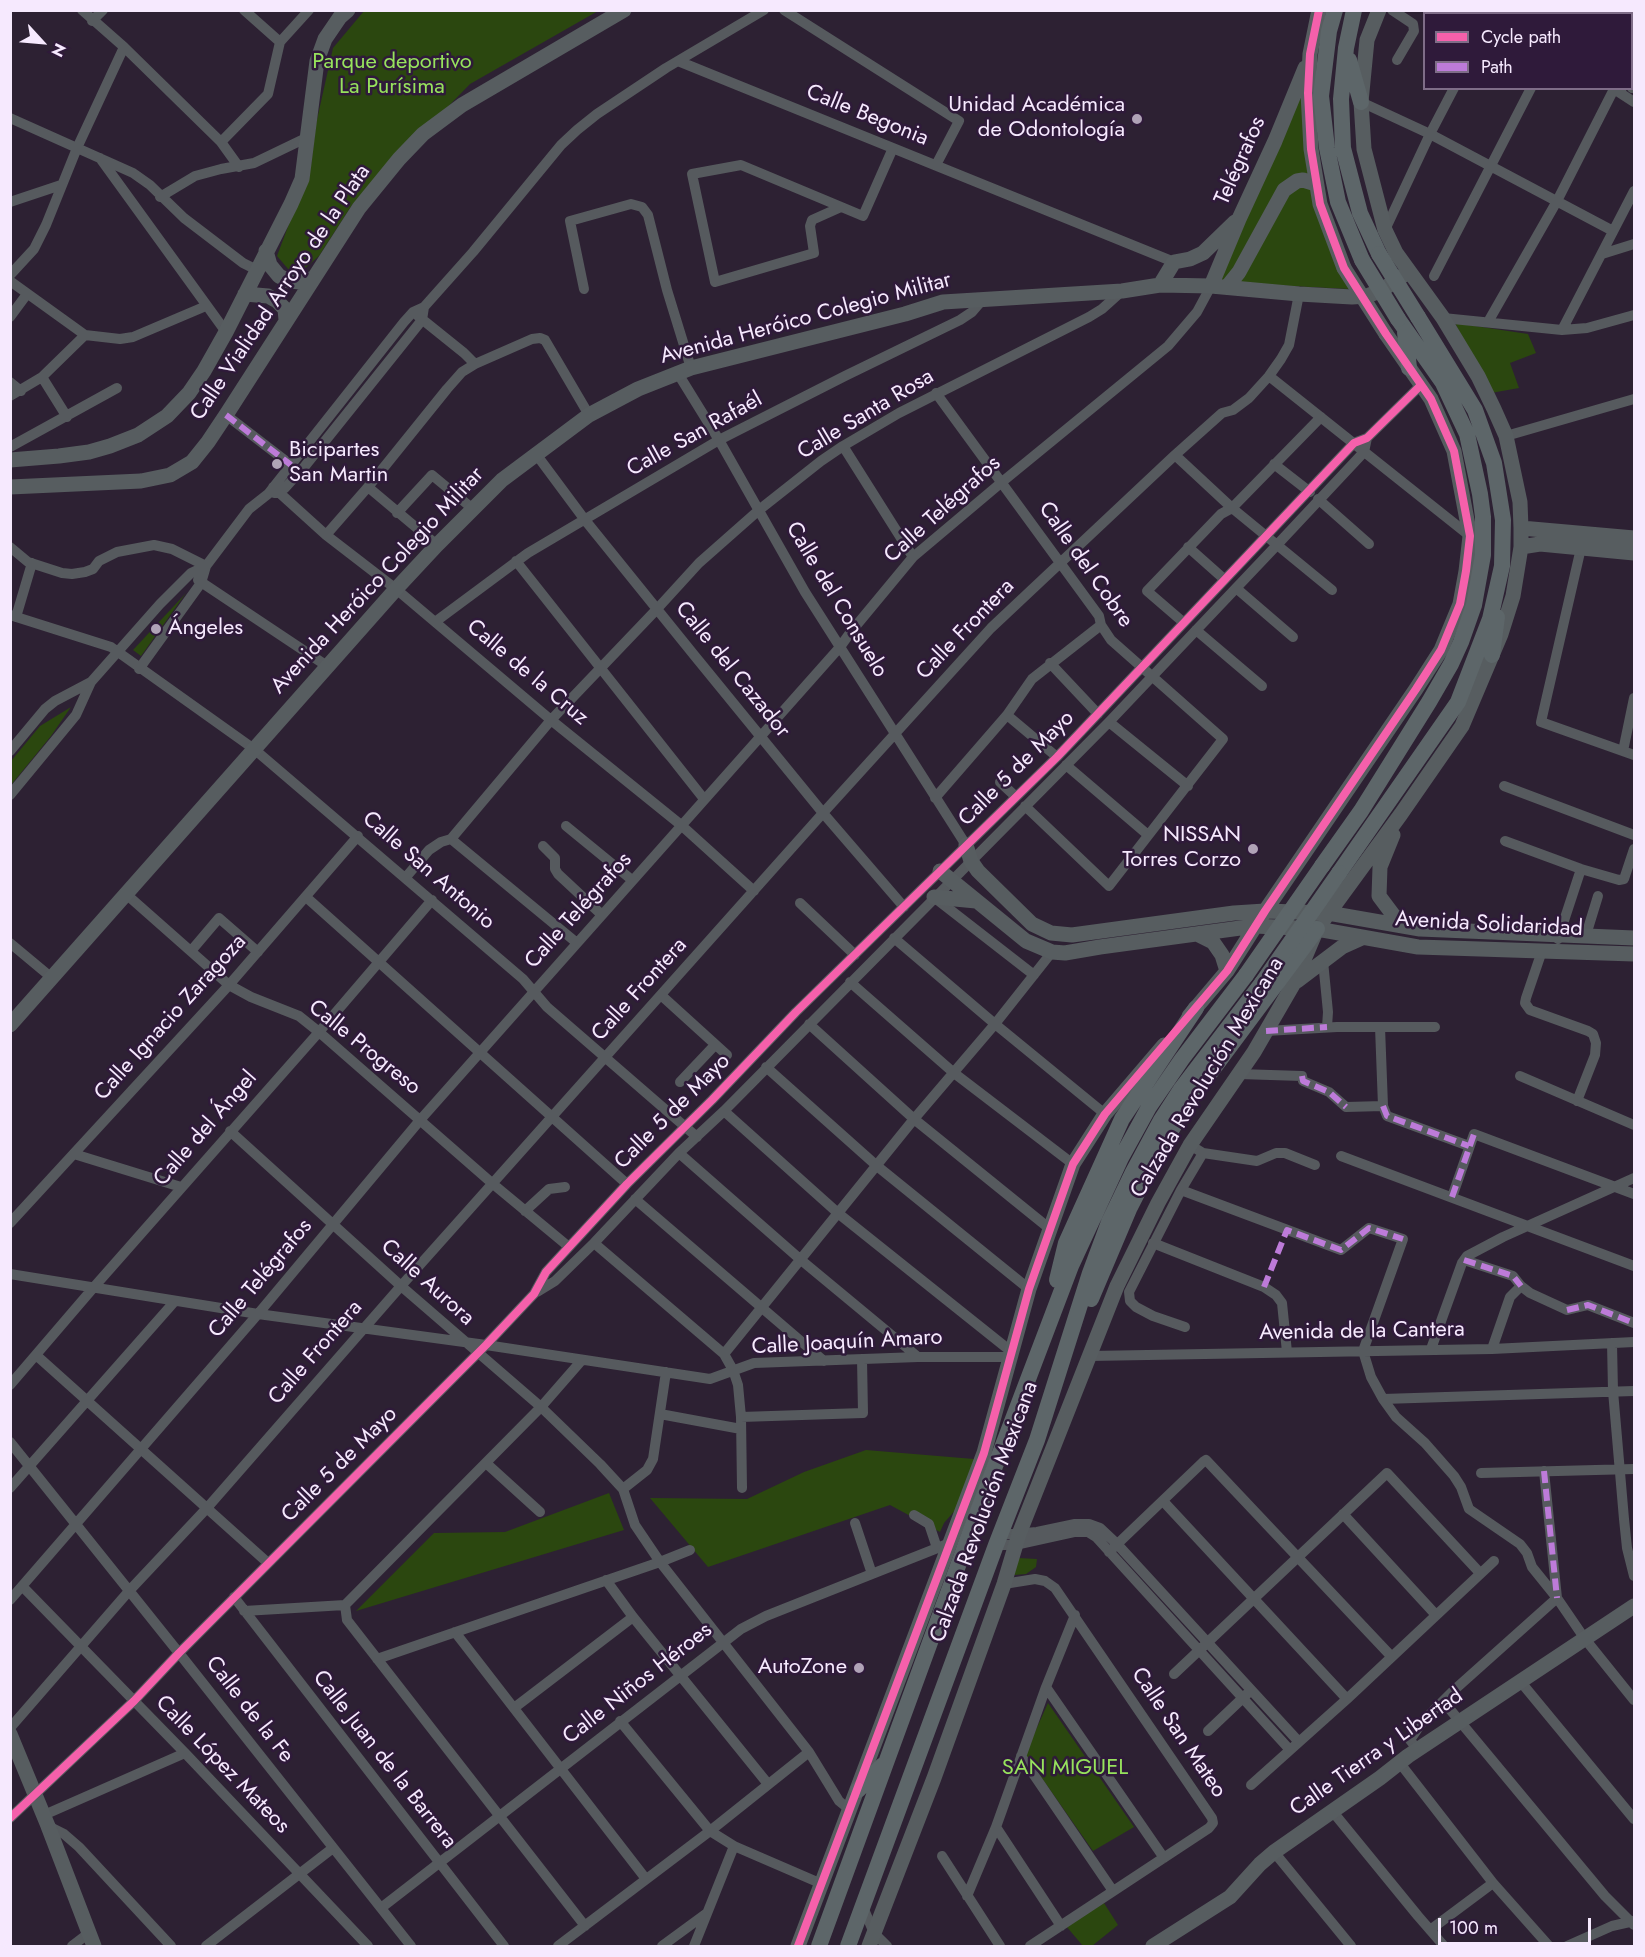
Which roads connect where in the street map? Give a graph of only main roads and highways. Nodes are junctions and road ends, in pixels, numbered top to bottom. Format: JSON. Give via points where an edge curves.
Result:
{"nodes":[{"id":1,"x":1335,"y":10,"type":"edge"},
{"id":2,"x":1354,"y":10,"type":"edge"},
{"id":3,"x":1346,"y":48,"type":"junction"},
{"id":4,"x":1361,"y":102,"type":"road end"},
{"id":5,"x":1401,"y":324,"type":"junction"},
{"id":6,"x":1409,"y":368,"type":"road end"},
{"id":7,"x":1499,"y":583,"type":"junction"},
{"id":8,"x":1492,"y":655,"type":"road end"},
{"id":9,"x":1317,"y":929,"type":"road end"},
{"id":10,"x":1196,"y":1008,"type":"road end"},
{"id":11,"x":1050,"y":1320,"type":"junction"},
{"id":12,"x":1063,"y":1360,"type":"junction"},
{"id":13,"x":887,"y":1761,"type":"junction"},
{"id":14,"x":858,"y":1790,"type":"road end"},
{"id":15,"x":819,"y":1947,"type":"edge"},
{"id":16,"x":848,"y":1947,"type":"edge"}],
"edges":[{"from":1,"to":5,"type":"main road","name":"Calzada Revolución Mexicana","bridge":true,"via":[[1321,96],[1338,202],[1362,260]]},
{"from":2,"to":3,"type":"main road"},
{"from":3,"to":4,"type":"main road"},
{"from":3,"to":7,"type":"main road","bridge":true,"via":[[1341,99],[1343,148],[1360,213],[1379,254],[1475,410],[1494,463],[1503,520]]},
{"from":5,"to":6,"type":"main road"},
{"from":5,"to":11,"type":"main road","name":"Calzada Revolución Mexicana","bridge":true,"via":[[1443,383],[1467,434],[1476,467],[1483,517],[1483,555],[1467,626],[1451,664],[1361,811],[1149,1107],[1121,1158]]},
{"from":7,"to":8,"type":"main road"},
{"from":7,"to":12,"type":"main road","name":"Calzada Revolución Mexicana","bridge":true,"via":[[1490,619],[1458,702],[1161,1120],[1109,1222]]},
{"from":9,"to":12,"type":"main road","via":[[1187,1104],[1158,1152]]},
{"from":10,"to":11,"type":"main road","via":[[1122,1119],[1092,1182],[1065,1243]]},
{"from":11,"to":13,"type":"main road","name":"Calzada Revolución Mexicana","via":[[991,1456]]},
{"from":12,"to":16,"type":"main road","name":"Calzada Revolución Mexicana","via":[[1037,1440]]},
{"from":13,"to":14,"type":"main road"},
{"from":13,"to":15,"type":"main road","name":"Calzada Revolución Mexicana"}]}
